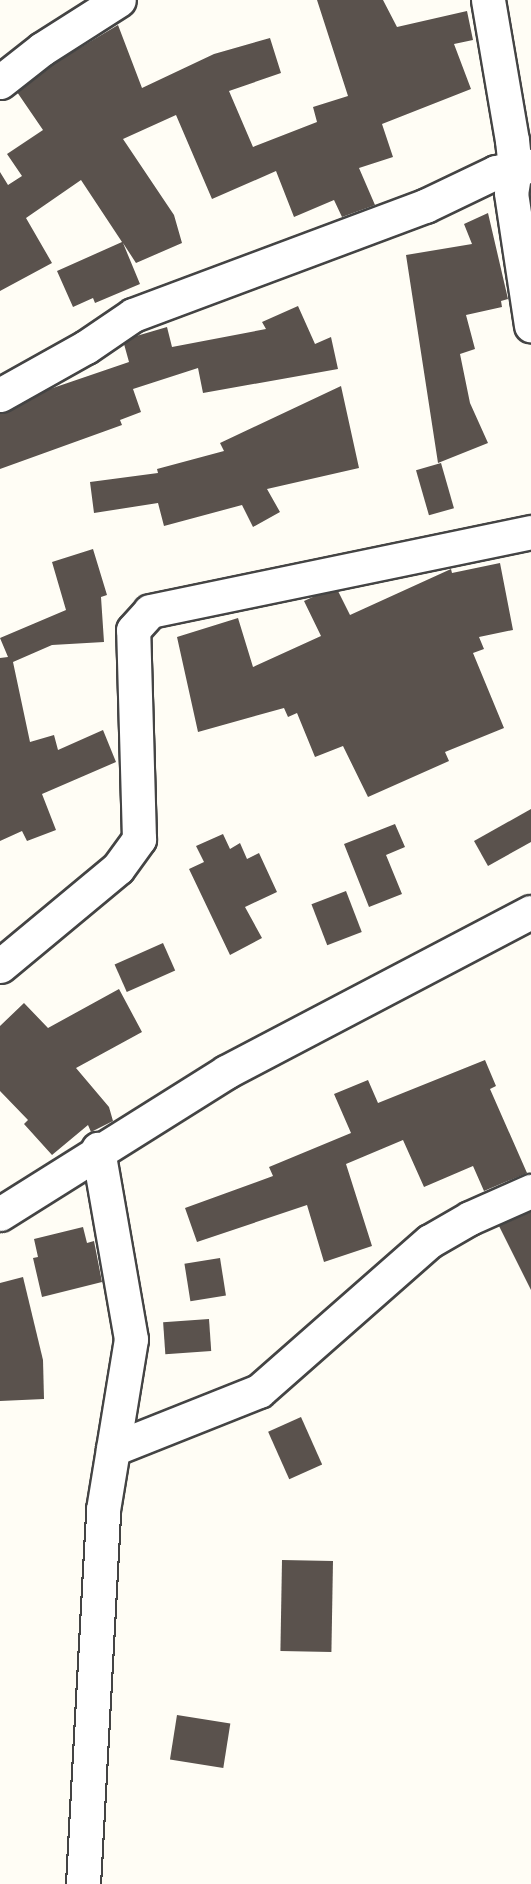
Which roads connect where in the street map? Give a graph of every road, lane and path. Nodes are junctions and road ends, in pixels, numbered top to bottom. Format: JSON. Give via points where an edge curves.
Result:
{"nodes":[{"id":1,"x":119,"y":0,"type":"edge"},
{"id":2,"x":488,"y":0,"type":"edge"},
{"id":3,"x":0,"y":82,"type":"edge"},
{"id":4,"x":523,"y":167,"type":"edge"},
{"id":5,"x":531,"y":325,"type":"edge"},
{"id":6,"x":0,"y":395,"type":"edge"},
{"id":7,"x":531,"y":532,"type":"edge"},
{"id":8,"x":531,"y":912,"type":"edge"},
{"id":9,"x":0,"y":966,"type":"edge"},
{"id":10,"x":98,"y":1149,"type":"junction"},
{"id":11,"x":531,"y":1191,"type":"edge"},
{"id":12,"x":0,"y":1214,"type":"edge"},
{"id":13,"x":113,"y":1449,"type":"junction"},
{"id":14,"x":83,"y":1884,"type":"edge"}],
"edges":[{"from":1,"to":3,"type":"street","via":[[42,49]]},
{"from":2,"to":4,"type":"street"},
{"from":4,"to":5,"type":"street","via":[[511,193]]},
{"from":4,"to":6,"type":"street","via":[[496,172],[425,206],[133,315]]},
{"from":7,"to":9,"type":"street","via":[[150,611],[133,630],[139,839],[118,868]]},
{"from":8,"to":10,"type":"street","via":[[226,1072]]},
{"from":10,"to":12,"type":"street"},
{"from":10,"to":13,"type":"street","via":[[131,1339]]},
{"from":11,"to":13,"type":"street","via":[[430,1241],[260,1391]]},
{"from":13,"to":14,"type":"street","via":[[104,1510]]}]}
